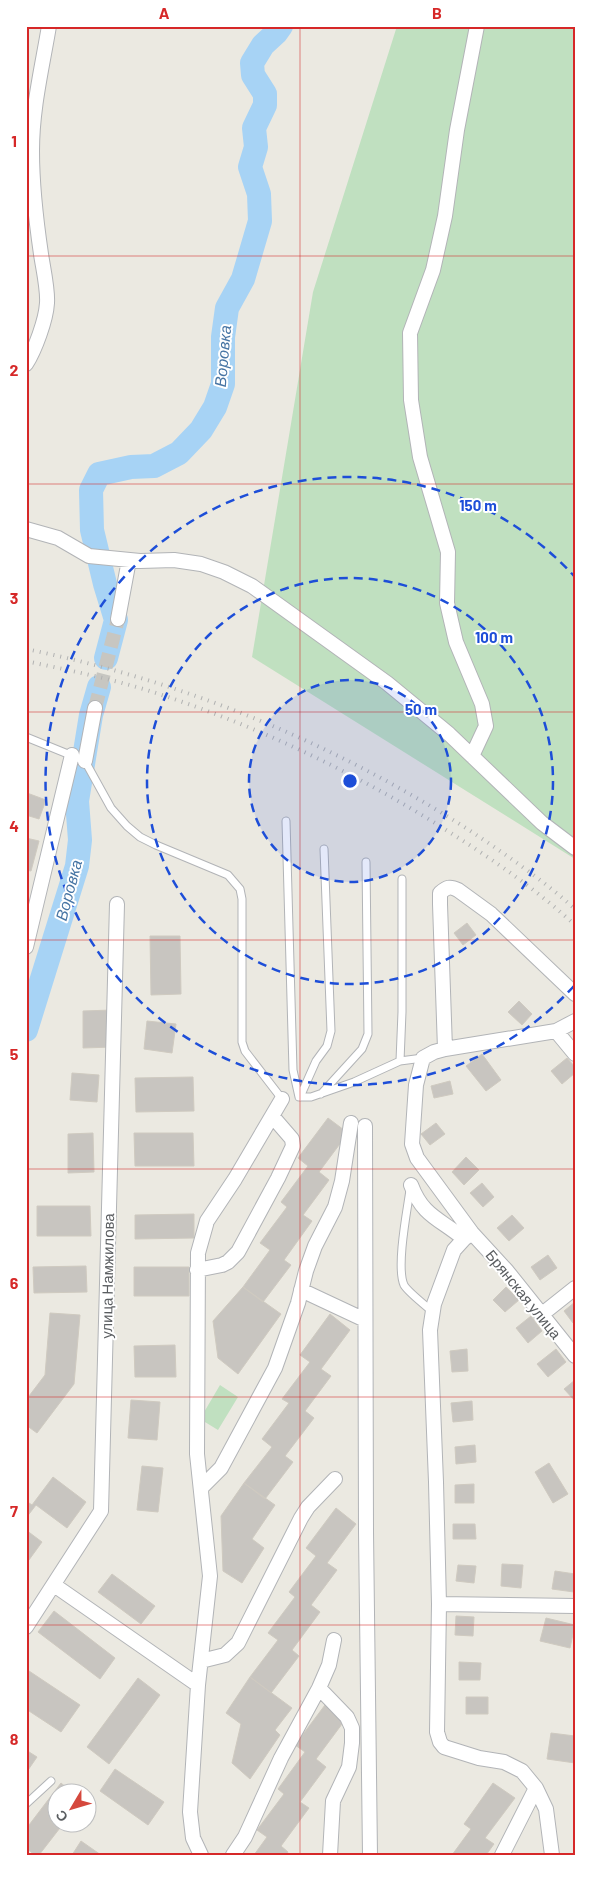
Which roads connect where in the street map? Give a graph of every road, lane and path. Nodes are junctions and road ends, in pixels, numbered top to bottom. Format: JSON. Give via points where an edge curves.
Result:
{"nodes":[{"id":1,"x":50,"y":26,"type":"edge"},
{"id":2,"x":477,"y":26,"type":"edge"},
{"id":3,"x":26,"y":364,"type":"edge"},
{"id":4,"x":26,"y":529,"type":"edge"},
{"id":5,"x":129,"y":560,"type":"junction"},
{"id":6,"x":118,"y":619,"type":"tunnel mouth"},
{"id":7,"x":95,"y":708,"type":"tunnel mouth"},
{"id":8,"x":26,"y":737,"type":"edge"},
{"id":9,"x":472,"y":756,"type":"junction"},
{"id":10,"x":77,"y":757,"type":"junction"},
{"id":11,"x":286,"y":821,"type":"dead end"},
{"id":12,"x":575,"y":848,"type":"edge"},
{"id":13,"x":324,"y":849,"type":"dead end"},
{"id":14,"x":366,"y":862,"type":"dead end"},
{"id":15,"x":402,"y":878,"type":"dead end"},
{"id":16,"x":116,"y":904,"type":"dead end"},
{"id":17,"x":26,"y":947,"type":"edge"},
{"id":18,"x":575,"y":994,"type":"edge"},
{"id":19,"x":575,"y":1021,"type":"edge"},
{"id":20,"x":556,"y":1031,"type":"junction"},
{"id":21,"x":445,"y":1049,"type":"junction"},
{"id":22,"x":575,"y":1054,"type":"edge"},
{"id":23,"x":423,"y":1058,"type":"junction"},
{"id":24,"x":400,"y":1061,"type":"junction"},
{"id":25,"x":321,"y":1094,"type":"junction"},
{"id":26,"x":300,"y":1098,"type":"junction"},
{"id":27,"x":282,"y":1099,"type":"joint"},
{"id":28,"x":273,"y":1117,"type":"junction"},
{"id":29,"x":351,"y":1123,"type":"dead end"},
{"id":30,"x":365,"y":1126,"type":"dead end"},
{"id":31,"x":411,"y":1185,"type":"joint"},
{"id":32,"x":468,"y":1236,"type":"junction"},
{"id":33,"x":197,"y":1270,"type":"junction"},
{"id":34,"x":575,"y":1288,"type":"edge"},
{"id":35,"x":302,"y":1290,"type":"junction"},
{"id":36,"x":433,"y":1312,"type":"junction"},
{"id":37,"x":541,"y":1315,"type":"junction"},
{"id":38,"x":365,"y":1320,"type":"junction"},
{"id":39,"x":575,"y":1356,"type":"edge"},
{"id":40,"x":335,"y":1478,"type":"dead end"},
{"id":41,"x":200,"y":1488,"type":"junction"},
{"id":42,"x":54,"y":1585,"type":"junction"},
{"id":43,"x":439,"y":1604,"type":"junction"},
{"id":44,"x":575,"y":1606,"type":"edge"},
{"id":45,"x":26,"y":1627,"type":"edge"},
{"id":46,"x":334,"y":1640,"type":"dead end"},
{"id":47,"x":200,"y":1661,"type":"junction"},
{"id":48,"x":198,"y":1685,"type":"junction"},
{"id":49,"x":319,"y":1688,"type":"junction"},
{"id":50,"x":51,"y":1781,"type":"dead end"},
{"id":51,"x":536,"y":1788,"type":"junction"},
{"id":52,"x":26,"y":1804,"type":"edge"},
{"id":53,"x":201,"y":1855,"type":"edge"},
{"id":54,"x":233,"y":1855,"type":"edge"},
{"id":55,"x":330,"y":1855,"type":"edge"},
{"id":56,"x":370,"y":1855,"type":"edge"},
{"id":57,"x":502,"y":1855,"type":"edge"},
{"id":58,"x":552,"y":1855,"type":"edge"}],
"edges":[{"from":1,"to":3,"type":"street","via":[[36,89],[32,136],[34,205],[47,303],[32,355]]},
{"from":2,"to":9,"type":"street","via":[[445,216],[433,270],[410,333],[411,400],[420,457],[448,552],[446,603],[456,642],[482,704],[486,726]]},
{"from":4,"to":5,"type":"street","via":[[58,538],[89,556]]},
{"from":5,"to":6,"type":"street"},
{"from":5,"to":9,"type":"street","via":[[202,564],[252,586],[387,683]]},
{"from":7,"to":10,"type":"street"},
{"from":8,"to":10,"type":"lane"},
{"from":9,"to":12,"type":"street","via":[[542,823]]},
{"from":10,"to":17,"type":"street"},
{"from":10,"to":27,"type":"lane","via":[[111,808],[140,837],[228,875],[240,889],[242,1042],[245,1052]]},
{"from":11,"to":26,"type":"lane","via":[[293,1070]]},
{"from":13,"to":26,"type":"lane","via":[[332,1031]]},
{"from":14,"to":25,"type":"lane","via":[[368,1034],[362,1049]]},
{"from":15,"to":24,"type":"lane"},
{"from":16,"to":42,"type":"street","name":"улица Намжилова","via":[[101,1511]]},
{"from":18,"to":21,"type":"street","via":[[492,914],[458,890],[447,887],[440,893]]},
{"from":19,"to":20,"type":"street"},
{"from":20,"to":21,"type":"street"},
{"from":20,"to":22,"type":"street"},
{"from":21,"to":23,"type":"street"},
{"from":23,"to":24,"type":"lane"},
{"from":23,"to":32,"type":"street","via":[[416,1085],[412,1144],[417,1158]]},
{"from":24,"to":25,"type":"lane"},
{"from":25,"to":26,"type":"lane"},
{"from":27,"to":28,"type":"street"},
{"from":28,"to":33,"type":"street","via":[[207,1221]]},
{"from":28,"to":33,"type":"street","via":[[292,1139],[293,1146],[278,1178],[238,1252],[222,1265]]},
{"from":29,"to":35,"type":"street","via":[[342,1181],[334,1207],[315,1246]]},
{"from":30,"to":38,"type":"street"},
{"from":31,"to":32,"type":"street","via":[[426,1211]]},
{"from":31,"to":36,"type":"lane","via":[[403,1246],[404,1285]]},
{"from":32,"to":36,"type":"street","via":[[454,1250]]},
{"from":32,"to":37,"type":"street","name":"Брянская улица","via":[[506,1271]]},
{"from":33,"to":41,"type":"street","via":[[197,1454]]},
{"from":34,"to":37,"type":"street"},
{"from":35,"to":38,"type":"street"},
{"from":35,"to":41,"type":"street","via":[[275,1368],[221,1468]]},
{"from":36,"to":43,"type":"street","via":[[430,1330]]},
{"from":37,"to":39,"type":"street","name":"Брянская улица"},
{"from":38,"to":56,"type":"street"},
{"from":40,"to":47,"type":"street","via":[[301,1518],[238,1643],[225,1655]]},
{"from":41,"to":47,"type":"street","via":[[210,1576]]},
{"from":42,"to":45,"type":"street","name":"улица Намжилова"},
{"from":42,"to":48,"type":"street"},
{"from":43,"to":44,"type":"street"},
{"from":43,"to":51,"type":"street","via":[[437,1732],[440,1742],[479,1758],[504,1762],[522,1771]]},
{"from":46,"to":49,"type":"street","via":[[329,1665]]},
{"from":47,"to":48,"type":"street"},
{"from":48,"to":53,"type":"street","via":[[190,1812],[194,1838]]},
{"from":49,"to":54,"type":"street"},
{"from":49,"to":55,"type":"street","via":[[347,1717],[352,1728],[348,1767],[333,1801]]},
{"from":50,"to":52,"type":"lane"},
{"from":51,"to":57,"type":"street"},
{"from":51,"to":58,"type":"street","via":[[546,1809]]}]}
